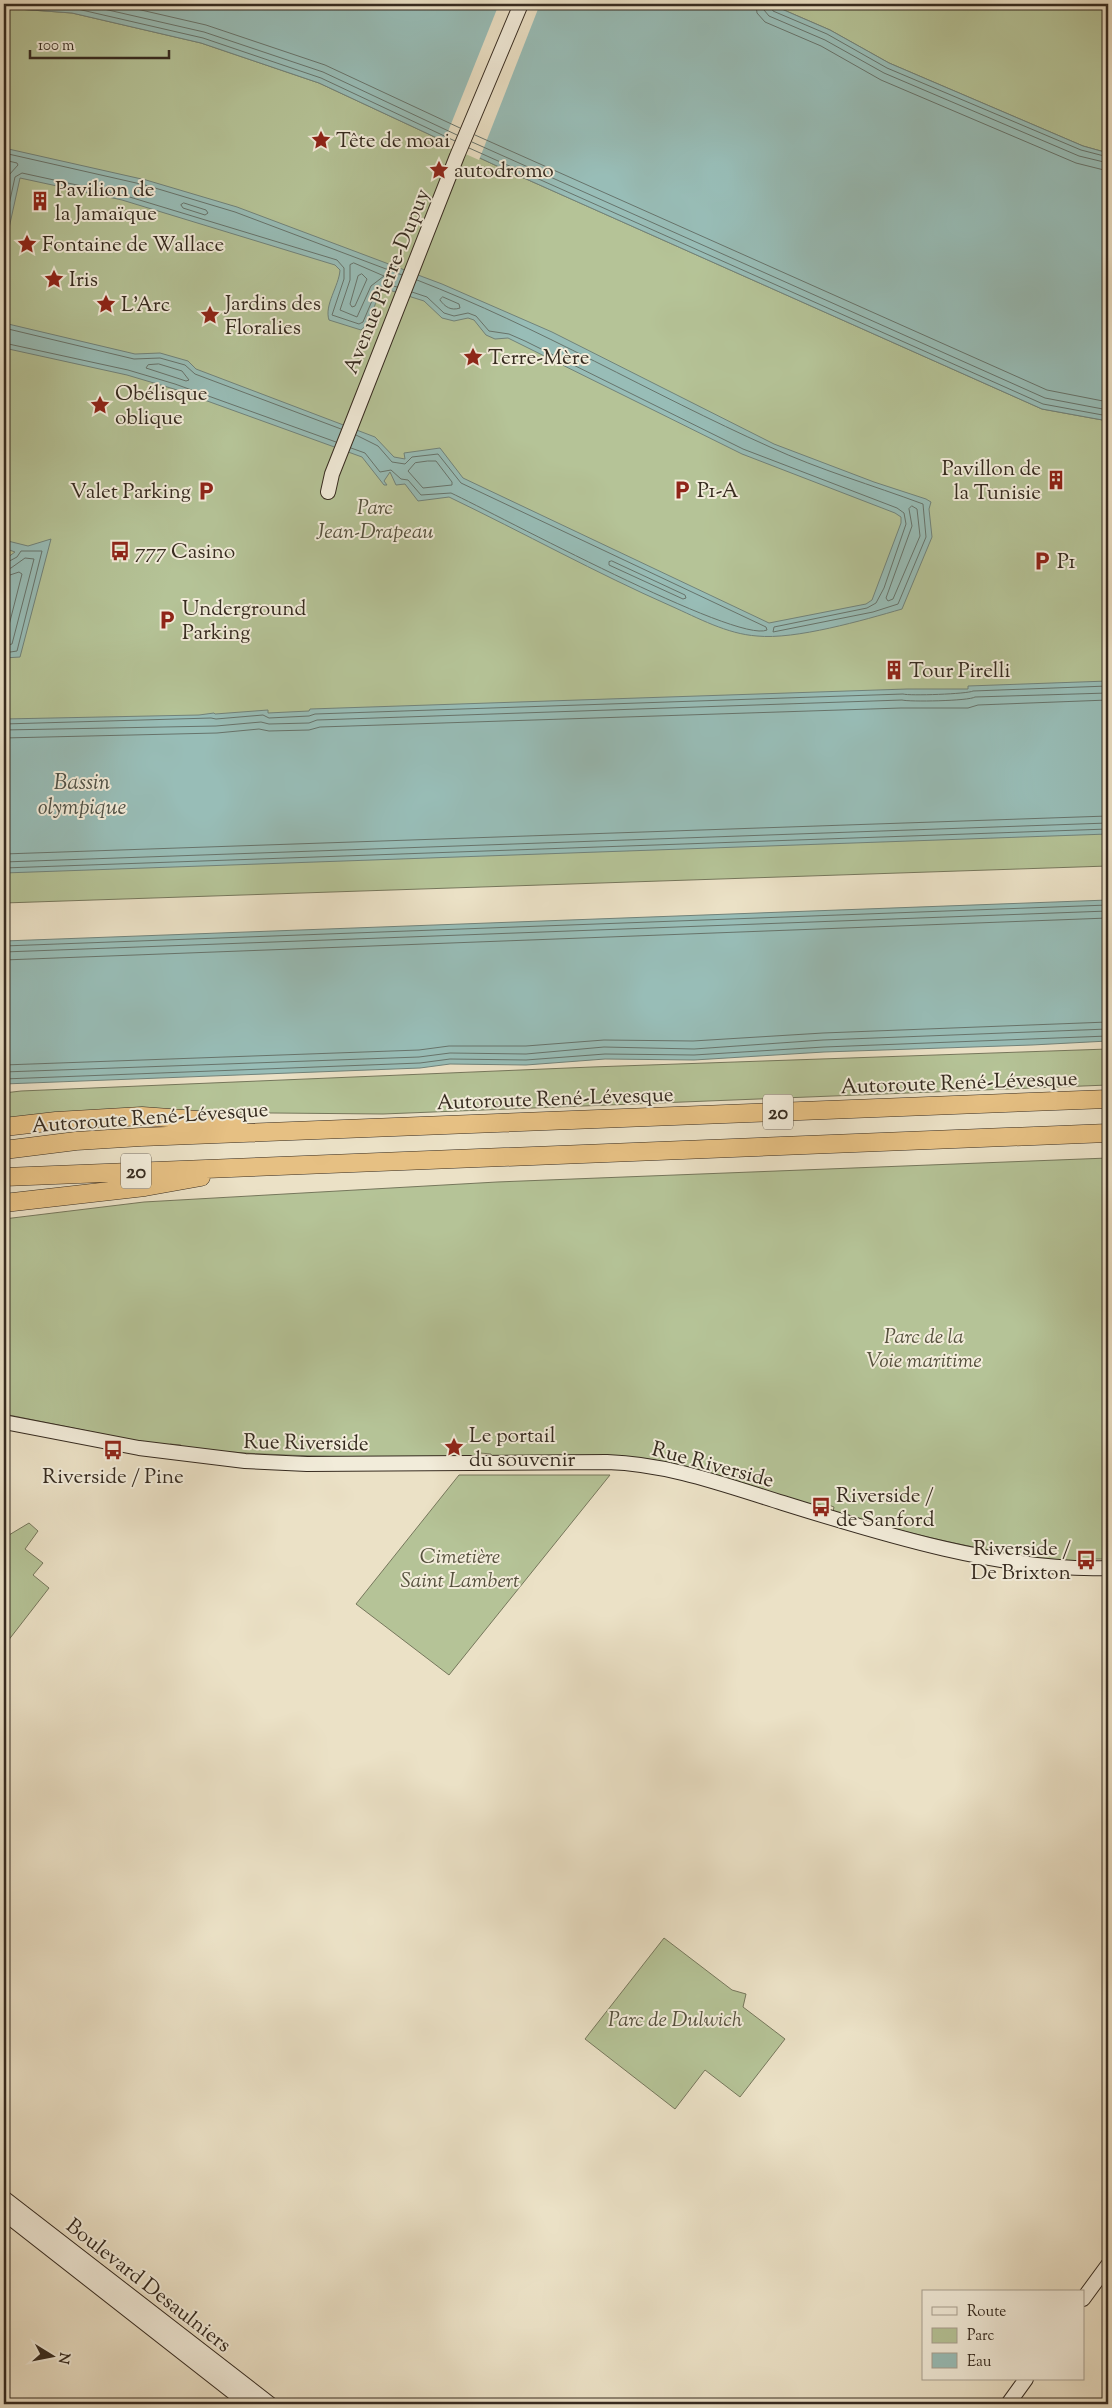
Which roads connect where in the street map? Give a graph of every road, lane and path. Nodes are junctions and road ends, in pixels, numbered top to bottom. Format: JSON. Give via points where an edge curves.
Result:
{"nodes":[{"id":1,"x":521,"y":4,"type":"edge"},
{"id":2,"x":328,"y":492,"type":"dead end"},
{"id":3,"x":1108,"y":1098,"type":"edge"},
{"id":4,"x":4,"y":1127,"type":"edge"},
{"id":5,"x":330,"y":1130,"type":"junction"},
{"id":6,"x":1108,"y":1133,"type":"edge"},
{"id":7,"x":4,"y":1150,"type":"edge"},
{"id":8,"x":268,"y":1165,"type":"junction"},
{"id":9,"x":4,"y":1177,"type":"edge"},
{"id":10,"x":4,"y":1203,"type":"edge"},
{"id":11,"x":4,"y":1422,"type":"edge"},
{"id":12,"x":1108,"y":1568,"type":"edge"},
{"id":13,"x":4,"y":2198,"type":"edge"},
{"id":14,"x":4,"y":2213,"type":"edge"},
{"id":15,"x":1108,"y":2265,"type":"edge"},
{"id":16,"x":1084,"y":2298,"type":"edge"},
{"id":17,"x":1025,"y":2380,"type":"edge"},
{"id":18,"x":248,"y":2404,"type":"edge"},
{"id":19,"x":270,"y":2404,"type":"edge"},
{"id":20,"x":1008,"y":2404,"type":"edge"}],
"edges":[{"from":1,"to":2,"type":"street","name":"Avenue Pierre-Dupuy","via":[[453,165],[350,426]]},
{"from":3,"to":5,"type":"highway","name":"Autoroute René-Lévesque","number":"20"},
{"from":4,"to":5,"type":"highway","via":[[142,1116]]},
{"from":5,"to":7,"type":"highway","name":"Autoroute René-Lévesque","number":"20","via":[[121,1138]]},
{"from":6,"to":8,"type":"highway","number":"20"},
{"from":8,"to":9,"type":"highway","number":"20"},
{"from":8,"to":10,"type":"highway","via":[[145,1187]]},
{"from":11,"to":12,"type":"street","name":"Rue Riverside","via":[[139,1448],[288,1464],[639,1464],[685,1473],[853,1524],[935,1545],[1046,1565]]},
{"from":13,"to":19,"type":"street","name":"Boulevard Desaulniers"},
{"from":14,"to":18,"type":"street","name":"Boulevard Desaulniers"},
{"from":15,"to":16,"type":"street"},
{"from":17,"to":20,"type":"street"}]}
